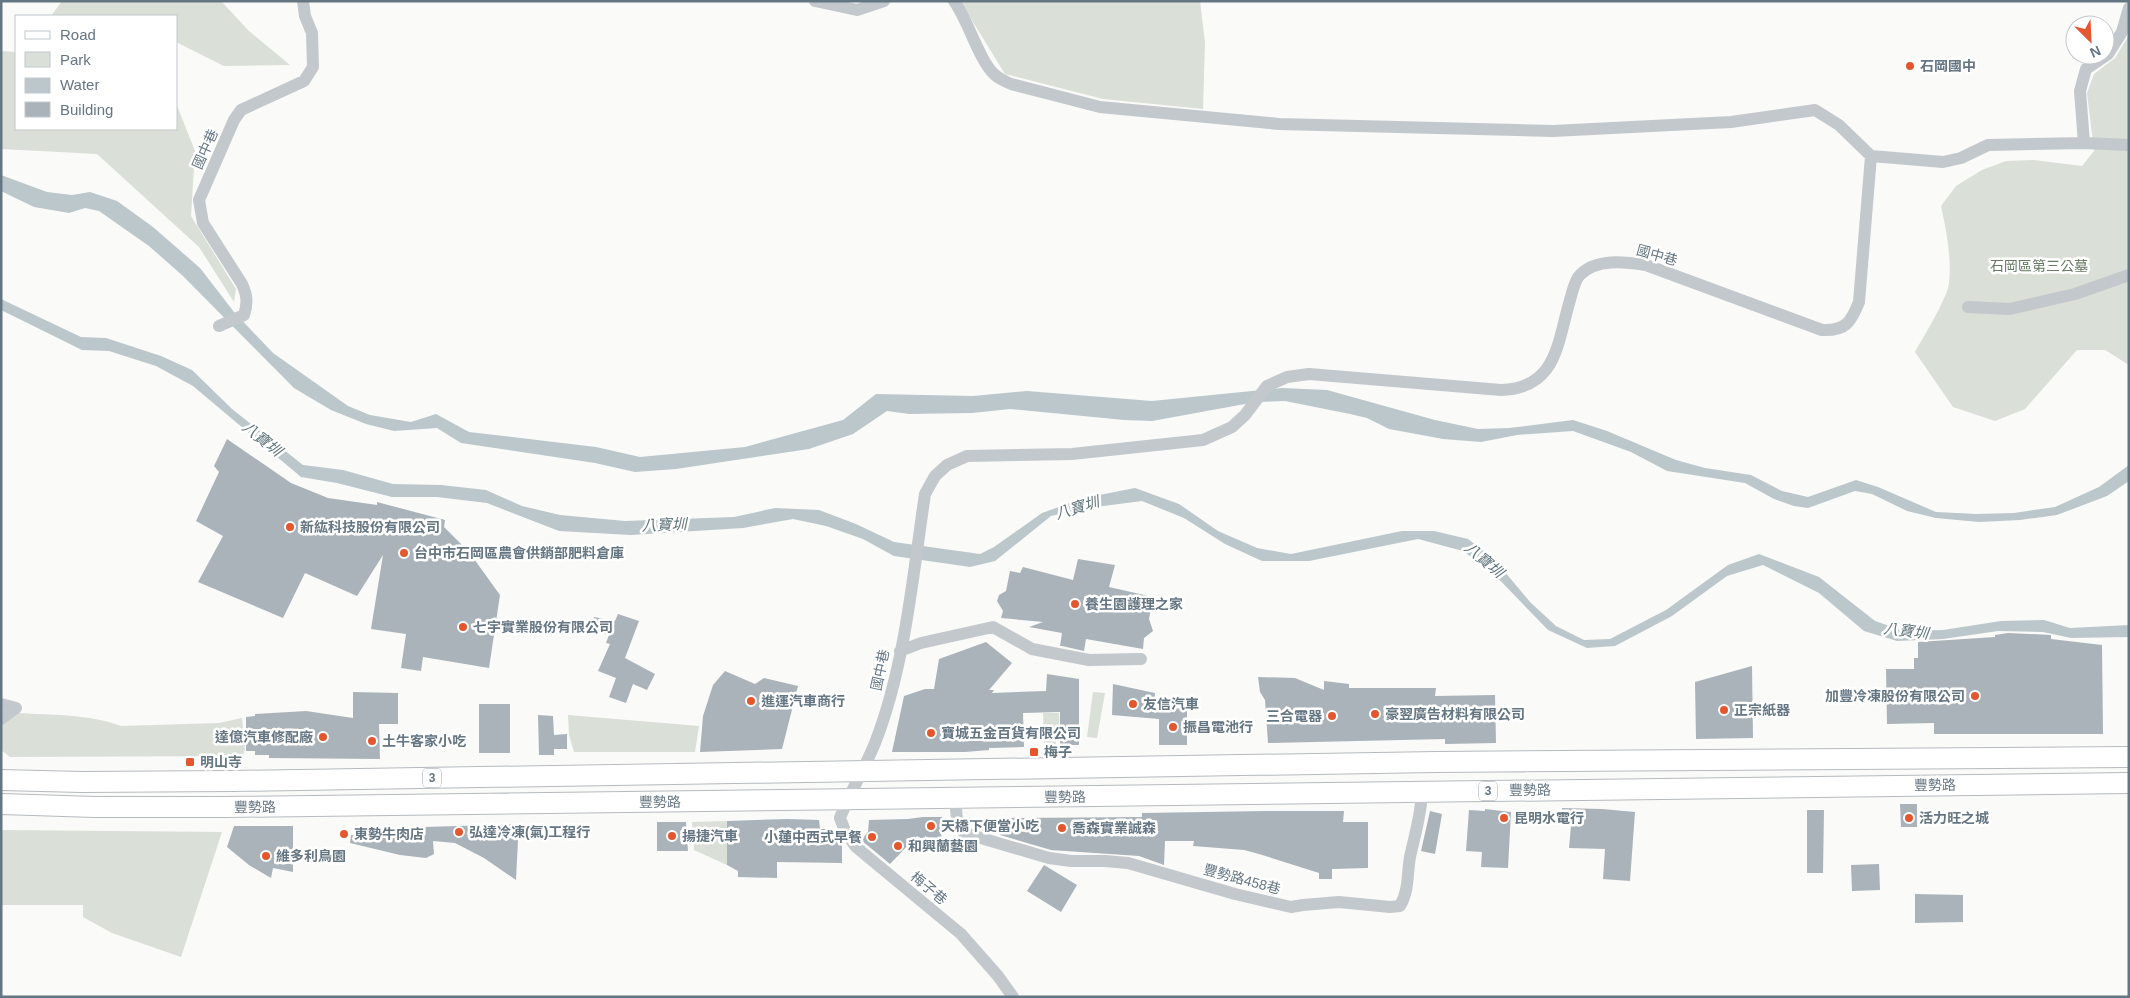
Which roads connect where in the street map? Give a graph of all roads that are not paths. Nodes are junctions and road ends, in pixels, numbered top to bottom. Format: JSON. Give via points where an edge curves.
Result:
{"nodes":[{"id":1,"x":303,"y":1,"type":"edge"},
{"id":2,"x":815,"y":1,"type":"edge"},
{"id":3,"x":884,"y":1,"type":"edge"},
{"id":4,"x":954,"y":1,"type":"edge"},
{"id":5,"x":2129,"y":8,"type":"edge"},
{"id":6,"x":2084,"y":143,"type":"junction"},
{"id":7,"x":2129,"y":145,"type":"edge"},
{"id":8,"x":1871,"y":156,"type":"junction"},
{"id":9,"x":2129,"y":275,"type":"edge"},
{"id":10,"x":1968,"y":307,"type":"dead end"},
{"id":11,"x":219,"y":326,"type":"dead end"},
{"id":12,"x":900,"y":651,"type":"junction"},
{"id":13,"x":1141,"y":659,"type":"dead end"},
{"id":14,"x":1,"y":704,"type":"edge"},
{"id":15,"x":1,"y":719,"type":"edge"},
{"id":16,"x":2129,"y":757,"type":"edge"},
{"id":17,"x":862,"y":771,"type":"junction"},
{"id":18,"x":1,"y":780,"type":"edge"},
{"id":19,"x":2129,"y":782,"type":"edge"},
{"id":20,"x":1422,"y":792,"type":"junction"},
{"id":21,"x":955,"y":798,"type":"junction"},
{"id":22,"x":847,"y":799,"type":"junction"},
{"id":23,"x":1,"y":804,"type":"edge"},
{"id":24,"x":1013,"y":997,"type":"edge"}],
"edges":[{"from":1,"to":11,"type":"street","name":"國中巷","via":[[312,33],[313,67],[304,81],[241,110],[199,200],[203,224],[246,294],[244,315]]},
{"from":2,"to":3,"type":"street","via":[[856,10]]},
{"from":4,"to":8,"type":"street","via":[[993,73],[999,78],[1100,107],[1279,124],[1553,130],[1731,122],[1815,110],[1839,125]]},
{"from":5,"to":6,"type":"street","via":[[2122,32],[2108,54],[2086,69],[2080,91]]},
{"from":6,"to":7,"type":"street"},
{"from":6,"to":8,"type":"street","via":[[1988,145],[1961,158],[1943,162]]},
{"from":8,"to":12,"type":"street","name":"國中巷","via":[[1859,302],[1845,326],[1834,330],[1822,330],[1646,265],[1620,261],[1598,264],[1579,275],[1546,372],[1533,383],[1517,389],[1309,374],[1287,377],[1267,386],[1232,427],[1203,440],[1072,454],[967,456],[947,464],[935,476],[925,494]]},
{"from":9,"to":10,"type":"street","via":[[2075,294],[2010,309]]},
{"from":12,"to":13,"type":"street","via":[[993,627],[1032,649],[1089,660]]},
{"from":12,"to":17,"type":"street","name":"國中巷","via":[[891,695]]},
{"from":14,"to":15,"type":"street","via":[[16,708]]},
{"from":16,"to":17,"type":"main road","name":"豐勢路","number":"3","via":[[1437,762]]},
{"from":17,"to":18,"type":"main road","name":"豐勢路","number":"3","via":[[232,781]]},
{"from":17,"to":22,"type":"street","name":"國中巷"},
{"from":19,"to":20,"type":"main road","name":"豐勢路","number":"3"},
{"from":20,"to":21,"type":"main road","name":"豐勢路","number":"3"},
{"from":20,"to":21,"type":"street","name":"豐勢路458巷","via":[[1406,896],[1400,906],[1390,908],[1339,902],[1291,907],[1128,863],[1049,858],[966,838],[956,820]]},
{"from":21,"to":22,"type":"main road","name":"豐勢路","number":"3"},
{"from":22,"to":23,"type":"main road","name":"豐勢路","number":"3","via":[[226,807]]},
{"from":22,"to":24,"type":"street","name":"梅子巷","via":[[840,818],[856,847],[961,934]]}]}
